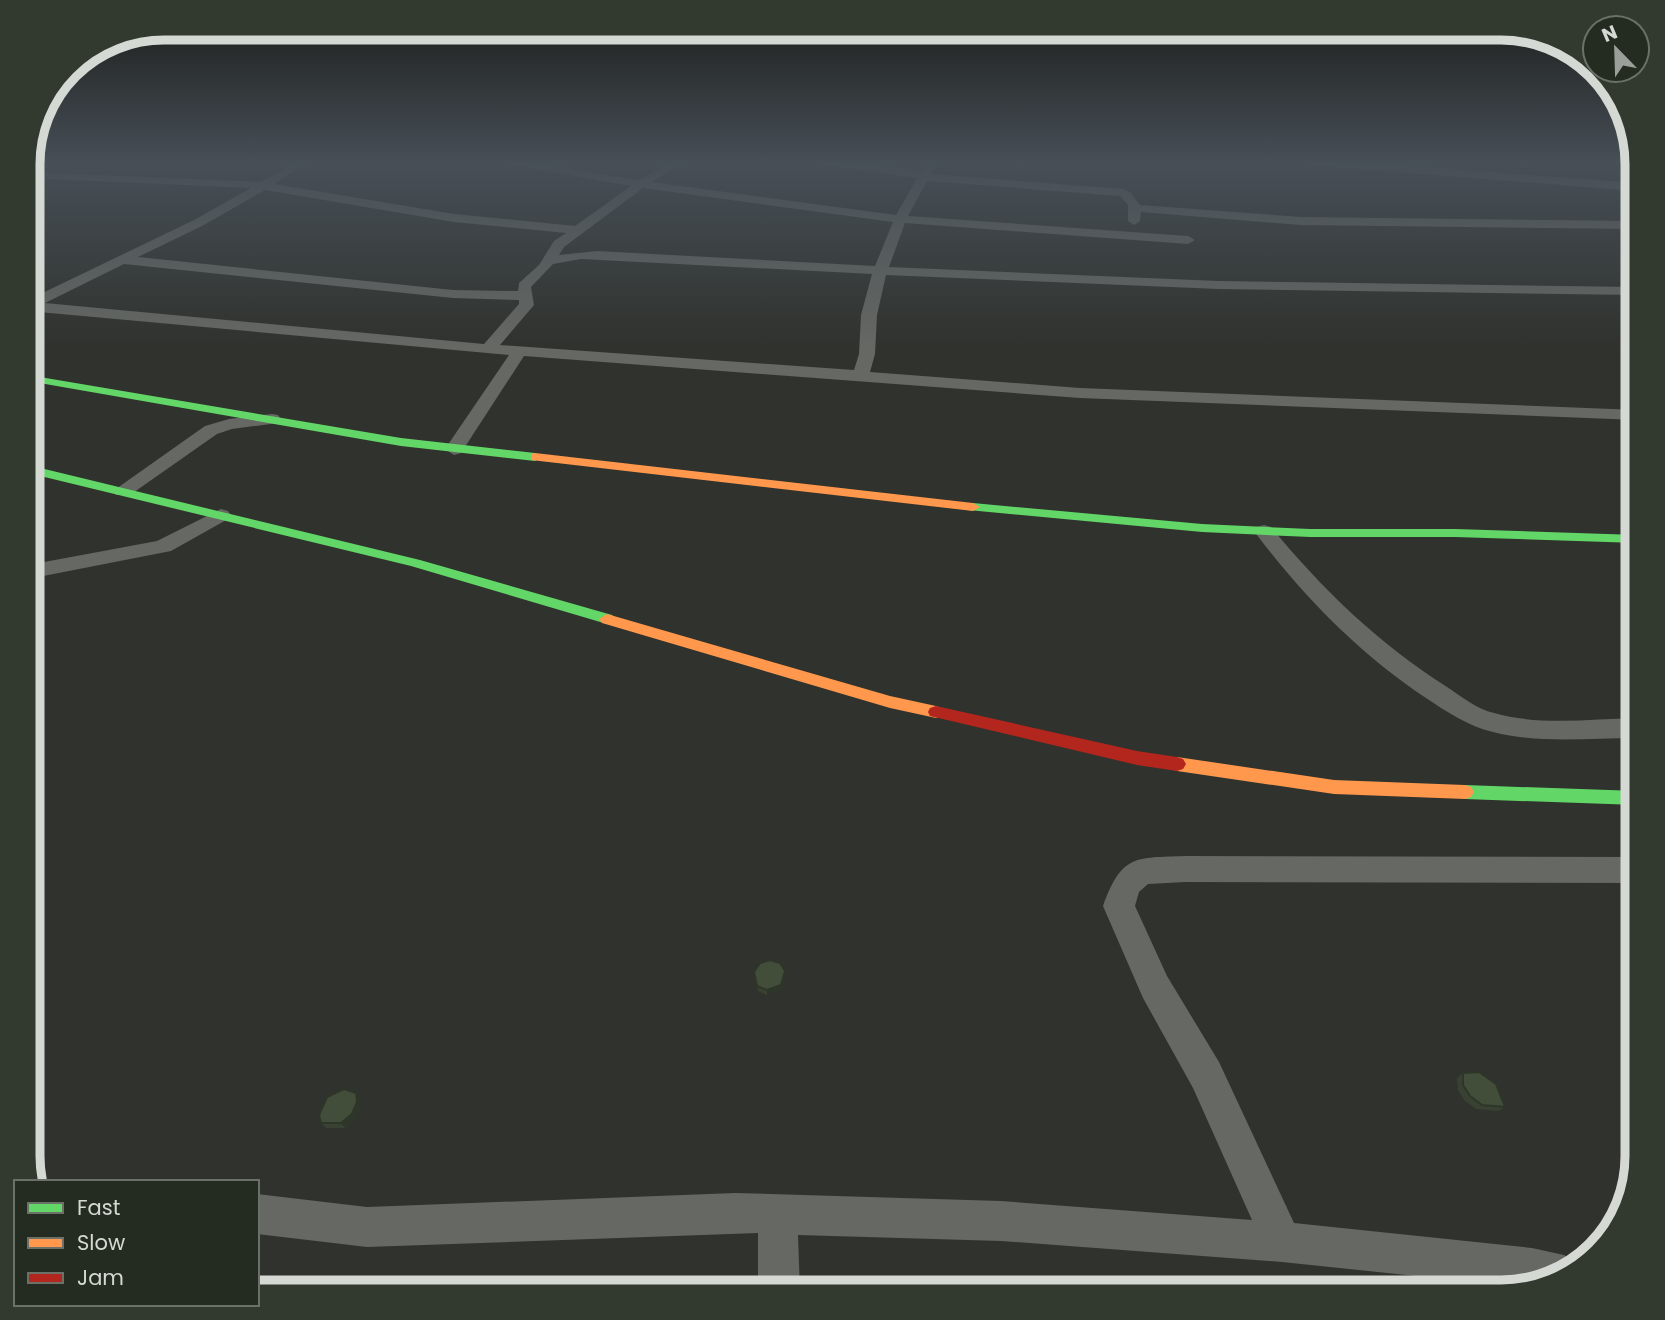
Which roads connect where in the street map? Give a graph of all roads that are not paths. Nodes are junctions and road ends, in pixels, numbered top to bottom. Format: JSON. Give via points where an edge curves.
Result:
{"nodes":[{"id":1,"x":193,"y":224,"type":"edge"},
{"id":2,"x":510,"y":224,"type":"edge"},
{"id":3,"x":585,"y":224,"type":"edge"},
{"id":4,"x":899,"y":224,"type":"edge"},
{"id":5,"x":963,"y":224,"type":"edge"},
{"id":6,"x":1133,"y":224,"type":"edge"},
{"id":7,"x":1541,"y":224,"type":"edge"},
{"id":8,"x":1625,"y":225,"type":"edge"},
{"id":9,"x":576,"y":230,"type":"junction"},
{"id":10,"x":1131,"y":236,"type":"junction"},
{"id":11,"x":1188,"y":240,"type":"dead end"},
{"id":12,"x":123,"y":260,"type":"junction"},
{"id":13,"x":548,"y":261,"type":"junction"},
{"id":14,"x":880,"y":270,"type":"junction"},
{"id":15,"x":1625,"y":290,"type":"edge"},
{"id":16,"x":526,"y":296,"type":"junction"},
{"id":17,"x":41,"y":300,"type":"edge"},
{"id":18,"x":41,"y":307,"type":"edge"},
{"id":19,"x":489,"y":348,"type":"junction"},
{"id":20,"x":520,"y":351,"type":"junction"},
{"id":21,"x":858,"y":378,"type":"junction"},
{"id":22,"x":41,"y":380,"type":"edge"},
{"id":23,"x":1625,"y":415,"type":"edge"},
{"id":24,"x":272,"y":419,"type":"junction"},
{"id":25,"x":454,"y":449,"type":"junction"},
{"id":26,"x":41,"y":472,"type":"edge"},
{"id":27,"x":123,"y":491,"type":"junction"},
{"id":28,"x":221,"y":515,"type":"junction"},
{"id":29,"x":1264,"y":531,"type":"junction"},
{"id":30,"x":1625,"y":539,"type":"edge"},
{"id":31,"x":41,"y":569,"type":"edge"},
{"id":32,"x":1625,"y":728,"type":"edge"},
{"id":33,"x":1625,"y":798,"type":"edge"},
{"id":34,"x":1625,"y":870,"type":"edge"},
{"id":35,"x":259,"y":1214,"type":"edge"},
{"id":36,"x":778,"y":1214,"type":"junction"},
{"id":37,"x":1282,"y":1242,"type":"junction"},
{"id":38,"x":1545,"y":1271,"type":"edge"},
{"id":39,"x":779,"y":1280,"type":"edge"}],
"edges":[{"from":1,"to":12,"type":"street"},
{"from":2,"to":9,"type":"street"},
{"from":3,"to":9,"type":"street"},
{"from":4,"to":14,"type":"street"},
{"from":5,"to":10,"type":"street"},
{"from":6,"to":10,"type":"street"},
{"from":7,"to":8,"type":"street"},
{"from":9,"to":13,"type":"street","via":[[553,250]]},
{"from":10,"to":11,"type":"street"},
{"from":12,"to":16,"type":"street","via":[[453,294]]},
{"from":12,"to":17,"type":"street"},
{"from":13,"to":14,"type":"street","via":[[597,255]]},
{"from":13,"to":16,"type":"street","via":[[524,286]]},
{"from":14,"to":15,"type":"street","via":[[1219,285]]},
{"from":14,"to":21,"type":"street","via":[[868,318],[866,365]]},
{"from":16,"to":19,"type":"street","via":[[527,305]]},
{"from":18,"to":19,"type":"street"},
{"from":19,"to":20,"type":"street"},
{"from":20,"to":21,"type":"street"},
{"from":20,"to":25,"type":"street"},
{"from":21,"to":23,"type":"street","via":[[1080,393]]},
{"from":22,"to":24,"type":"street"},
{"from":24,"to":25,"type":"street"},
{"from":24,"to":27,"type":"street","via":[[211,430]]},
{"from":25,"to":29,"type":"street","via":[[993,509]]},
{"from":26,"to":27,"type":"street"},
{"from":27,"to":28,"type":"street"},
{"from":28,"to":31,"type":"street","via":[[163,546]]},
{"from":28,"to":33,"type":"street","via":[[415,563],[890,702],[1137,758],[1334,787]]},
{"from":29,"to":30,"type":"street"},
{"from":29,"to":32,"type":"street","via":[[1314,592],[1366,638],[1418,682],[1482,720],[1516,726]]},
{"from":34,"to":37,"type":"street","via":[[1141,870],[1126,885],[1119,906],[1132,939],[1206,1075]]},
{"from":35,"to":36,"type":"street","via":[[368,1227]]},
{"from":36,"to":37,"type":"street","via":[[1001,1221]]},
{"from":36,"to":39,"type":"street"},
{"from":37,"to":38,"type":"street"}]}
